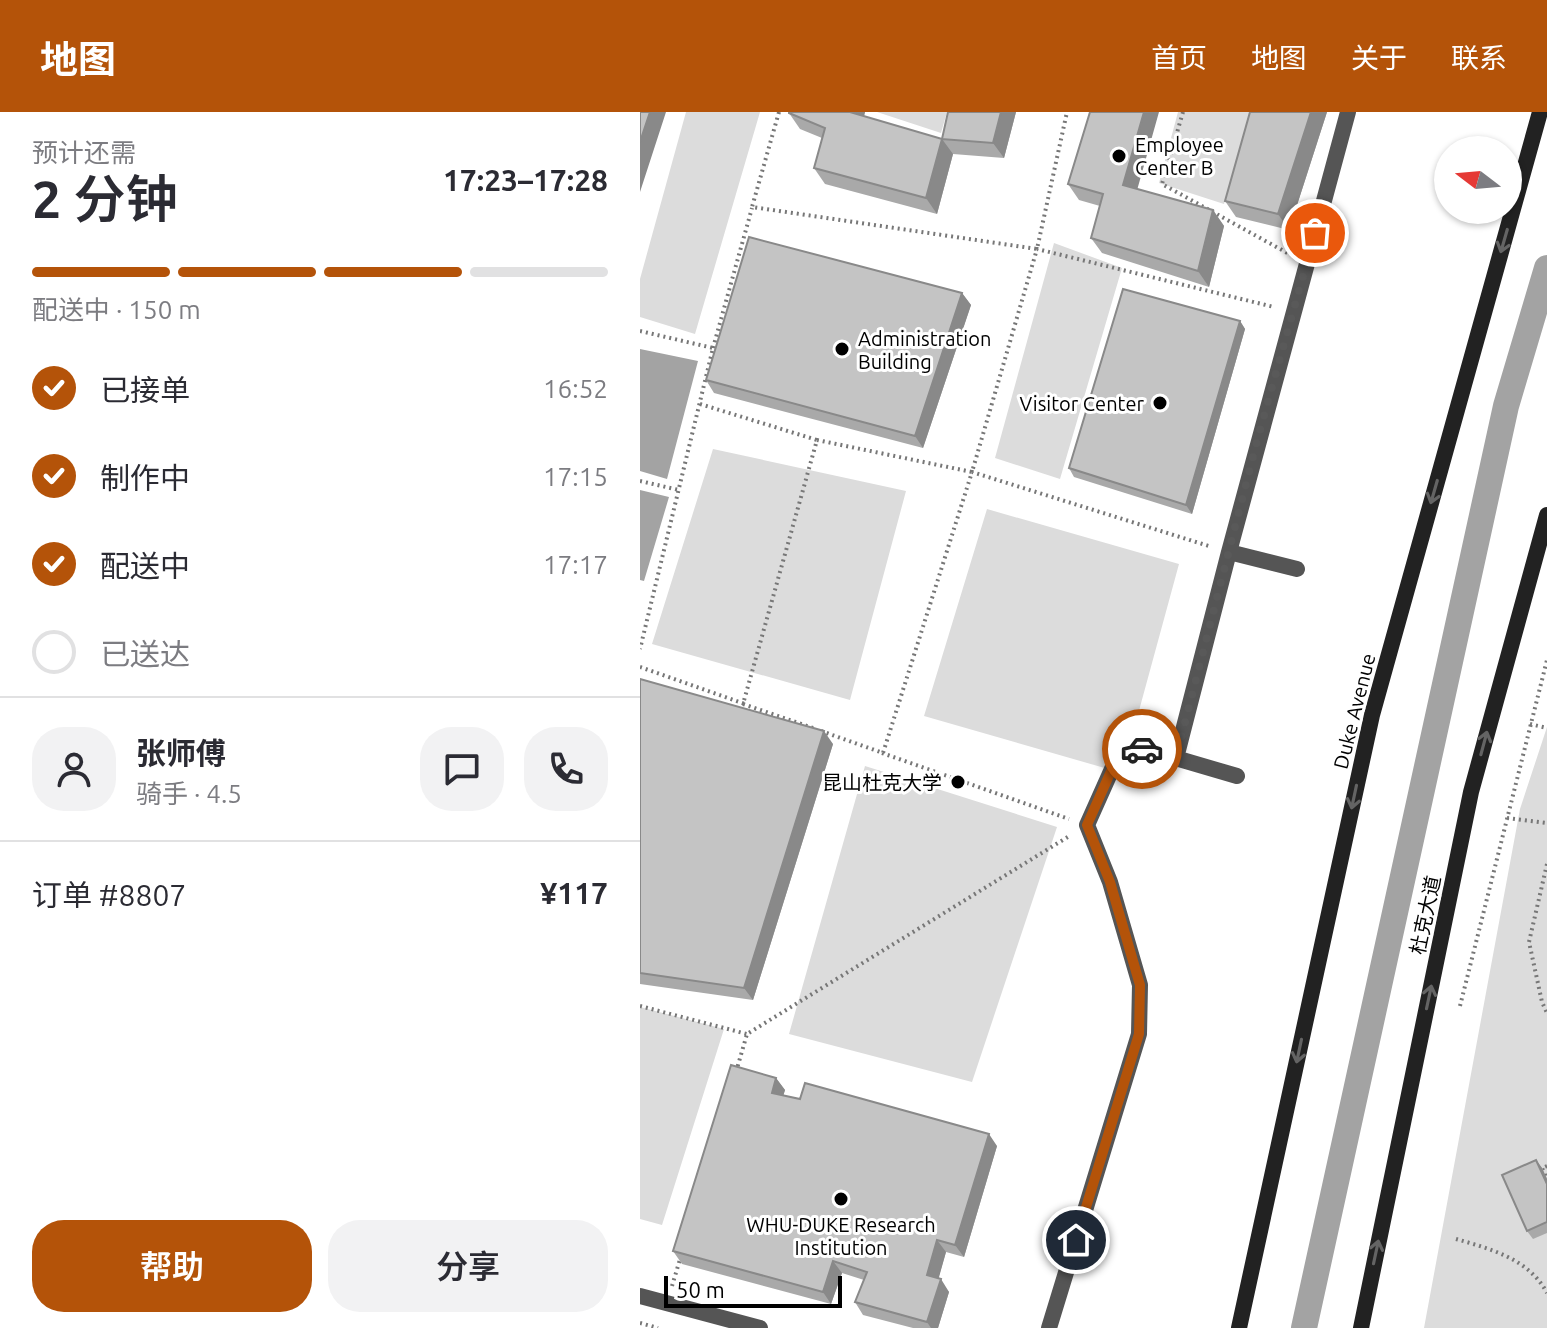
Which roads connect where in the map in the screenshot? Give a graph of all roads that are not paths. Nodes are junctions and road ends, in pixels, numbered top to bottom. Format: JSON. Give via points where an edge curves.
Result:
{"nodes":[{"id":1,"x":1348,"y":112,"type":"edge"},
{"id":2,"x":1540,"y":112,"type":"edge"},
{"id":3,"x":1547,"y":515,"type":"edge"},
{"id":4,"x":1229,"y":552,"type":"junction"},
{"id":5,"x":1297,"y":569,"type":"dead end"},
{"id":6,"x":1176,"y":758,"type":"junction"},
{"id":7,"x":1237,"y":776,"type":"dead end"},
{"id":8,"x":640,"y":1296,"type":"edge"},
{"id":9,"x":760,"y":1328,"type":"edge"},
{"id":10,"x":1049,"y":1328,"type":"edge"},
{"id":11,"x":1239,"y":1328,"type":"edge"},
{"id":12,"x":1361,"y":1328,"type":"edge"}],
"edges":[{"from":1,"to":4,"type":"street"},
{"from":2,"to":11,"type":"main road","name":"Duke Avenue","one_way":true,"via":[[1372,715]]},
{"from":12,"to":3,"type":"main road","name":"杜克大道","one_way":true,"via":[[1471,792]]},
{"from":4,"to":5,"type":"street"},
{"from":4,"to":6,"type":"street"},
{"from":6,"to":7,"type":"street"},
{"from":6,"to":10,"type":"street","via":[[1131,745],[1112,769],[1087,825],[1140,985],[1139,1034]]},
{"from":8,"to":9,"type":"street"}]}
